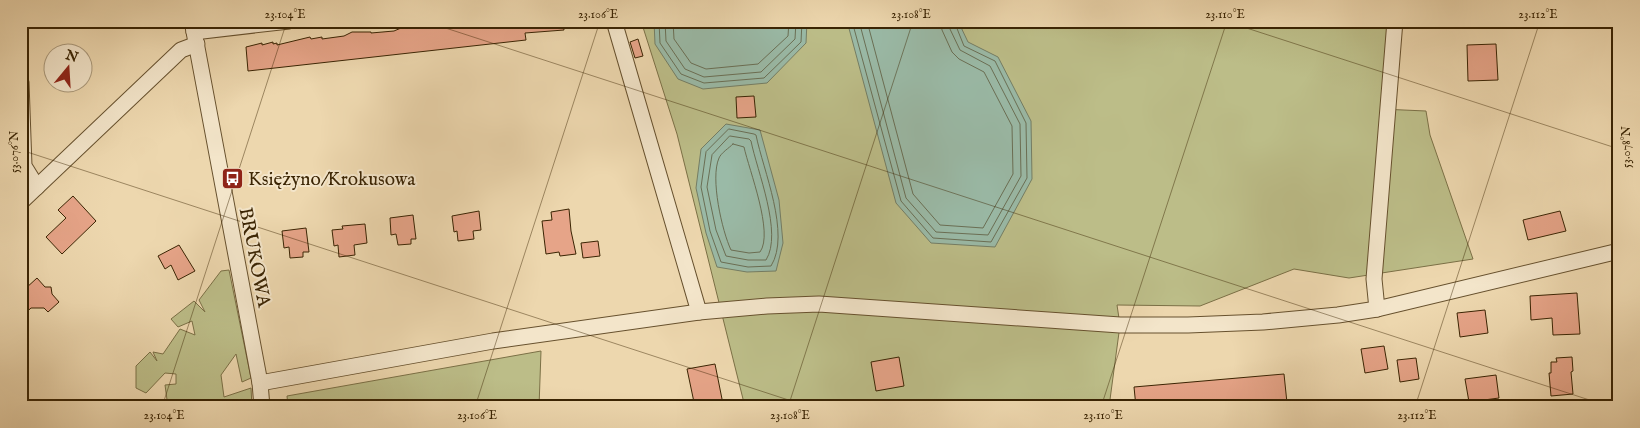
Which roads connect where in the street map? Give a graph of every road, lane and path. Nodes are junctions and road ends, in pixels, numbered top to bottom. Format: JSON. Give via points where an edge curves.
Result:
{"nodes":[{"id":1,"x":289,"y":21,"type":"edge"},
{"id":2,"x":614,"y":21,"type":"edge"},
{"id":3,"x":1395,"y":21,"type":"edge"},
{"id":4,"x":194,"y":32,"type":"edge"},
{"id":5,"x":21,"y":82,"type":"edge"},
{"id":6,"x":37,"y":187,"type":"junction"},
{"id":7,"x":21,"y":202,"type":"edge"},
{"id":8,"x":1619,"y":251,"type":"edge"},
{"id":9,"x":1377,"y":309,"type":"junction"},
{"id":10,"x":699,"y":312,"type":"junction"},
{"id":11,"x":260,"y":383,"type":"junction"},
{"id":12,"x":262,"y":407,"type":"edge"}],
"edges":[{"from":1,"to":4,"type":"street"},
{"from":2,"to":10,"type":"street"},
{"from":3,"to":9,"type":"street","via":[[1374,279]]},
{"from":4,"to":6,"type":"street","via":[[181,50]]},
{"from":4,"to":11,"type":"street","name":"BRUKOWA"},
{"from":5,"to":6,"type":"street","via":[[24,166]]},
{"from":6,"to":7,"type":"street"},
{"from":8,"to":9,"type":"street"},
{"from":9,"to":10,"type":"street","via":[[1263,322],[1188,325],[1104,325],[819,304]]},
{"from":10,"to":11,"type":"street","via":[[493,341]]},
{"from":11,"to":12,"type":"street","name":"BRUKOWA"}]}
